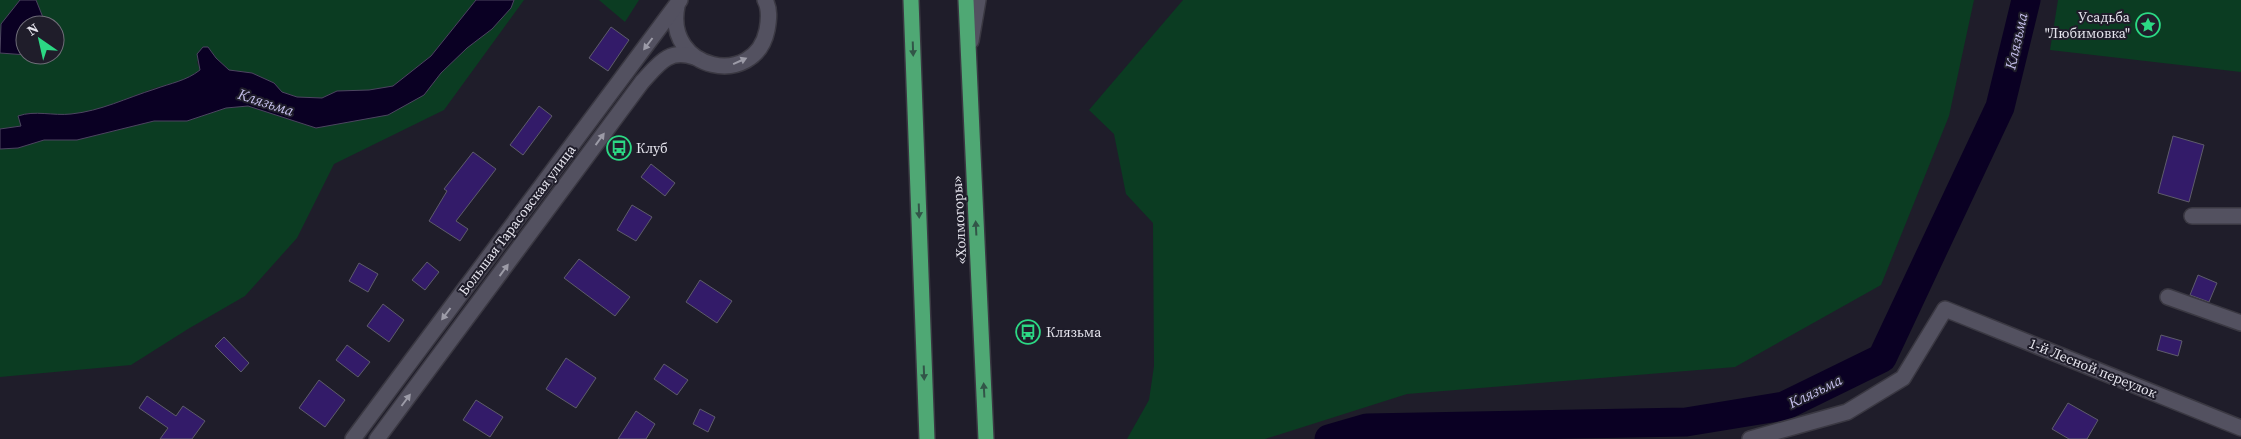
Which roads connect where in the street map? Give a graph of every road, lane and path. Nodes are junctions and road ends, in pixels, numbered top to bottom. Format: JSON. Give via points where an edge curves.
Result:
{"nodes":[{"id":1,"x":764,"y":0,"type":"edge"},
{"id":2,"x":909,"y":0,"type":"edge"},
{"id":3,"x":966,"y":0,"type":"edge"},
{"id":4,"x":978,"y":0,"type":"edge"},
{"id":5,"x":678,"y":2,"type":"edge"},
{"id":6,"x":694,"y":57,"type":"junction"},
{"id":7,"x":968,"y":60,"type":"junction"},
{"id":8,"x":2192,"y":216,"type":"dead end"},
{"id":9,"x":2241,"y":216,"type":"edge"},
{"id":10,"x":2168,"y":297,"type":"dead end"},
{"id":11,"x":2241,"y":323,"type":"edge"},
{"id":12,"x":2241,"y":428,"type":"edge"},
{"id":13,"x":353,"y":439,"type":"edge"},
{"id":14,"x":377,"y":439,"type":"edge"},
{"id":15,"x":926,"y":439,"type":"edge"},
{"id":16,"x":986,"y":439,"type":"edge"},
{"id":17,"x":1750,"y":439,"type":"edge"}],
"edges":[{"from":6,"to":1,"type":"street","one_way":true,"via":[[718,66],[734,65],[755,53],[766,38],[769,19]]},
{"from":2,"to":15,"type":"highway","one_way":true},
{"from":3,"to":7,"type":"highway","name":"«Холмогоры»"},
{"from":4,"to":7,"type":"street"},
{"from":5,"to":6,"type":"street","via":[[677,33]]},
{"from":5,"to":13,"type":"street","name":"Большая Тарасовская улица","one_way":true},
{"from":14,"to":6,"type":"street","name":"Большая Тарасовская улица","one_way":true,"via":[[642,82],[664,59],[676,54]]},
{"from":16,"to":7,"type":"highway","name":"«Холмогоры»","one_way":true},
{"from":8,"to":9,"type":"street"},
{"from":10,"to":11,"type":"street"},
{"from":12,"to":17,"type":"street","name":"1-й Лесной переулок","via":[[1945,309],[1903,378],[1847,412]]}]}
